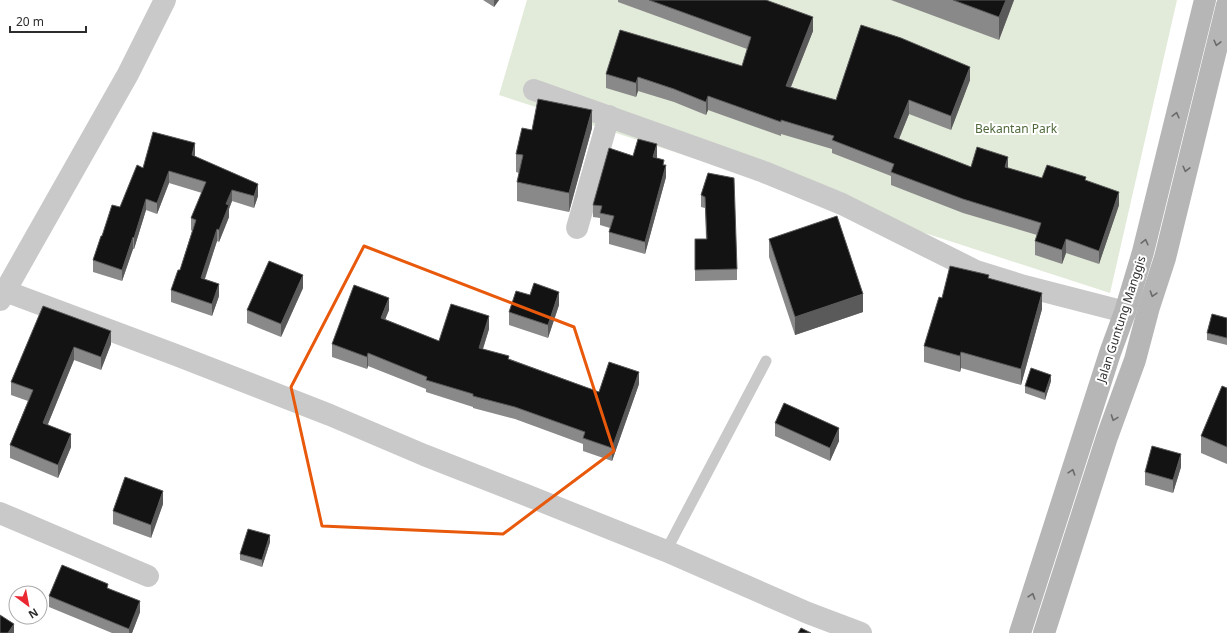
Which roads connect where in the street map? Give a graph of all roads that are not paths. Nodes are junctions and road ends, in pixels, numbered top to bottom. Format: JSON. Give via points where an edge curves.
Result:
{"nodes":[{"id":1,"x":165,"y":0,"type":"edge"},
{"id":2,"x":1205,"y":0,"type":"edge"},
{"id":3,"x":1227,"y":5,"type":"edge"},
{"id":4,"x":534,"y":90,"type":"dead end"},
{"id":5,"x":609,"y":116,"type":"junction"},
{"id":6,"x":1154,"y":204,"type":"junction"},
{"id":7,"x":1176,"y":209,"type":"junction"},
{"id":8,"x":577,"y":228,"type":"dead end"},
{"id":9,"x":3,"y":295,"type":"edge"},
{"id":10,"x":1125,"y":312,"type":"junction"},
{"id":11,"x":766,"y":361,"type":"dead end"},
{"id":12,"x":0,"y":513,"type":"edge"},
{"id":13,"x":666,"y":551,"type":"junction"},
{"id":14,"x":148,"y":576,"type":"dead end"},
{"id":15,"x":861,"y":633,"type":"edge"},
{"id":16,"x":1020,"y":633,"type":"edge"},
{"id":17,"x":1044,"y":633,"type":"edge"}],
"edges":[{"from":1,"to":9,"type":"street","via":[[128,74]]},
{"from":6,"to":2,"type":"street","name":"Jalan Guntung Manggis","one_way":true},
{"from":3,"to":7,"type":"street","name":"Jalan Guntung Manggis","one_way":true},
{"from":4,"to":5,"type":"street"},
{"from":5,"to":8,"type":"street"},
{"from":5,"to":10,"type":"street","via":[[764,172],[842,204],[976,271]]},
{"from":6,"to":7,"type":"street"},
{"from":10,"to":6,"type":"street","name":"Jalan Guntung Manggis","one_way":true},
{"from":7,"to":17,"type":"street","name":"Jalan Guntung Manggis","one_way":true,"via":[[1165,258],[1135,360],[1107,437]]},
{"from":9,"to":13,"type":"street","via":[[176,355]]},
{"from":16,"to":10,"type":"street","name":"Jalan Guntung Manggis","one_way":true},
{"from":11,"to":13,"type":"lane"},
{"from":12,"to":14,"type":"street"},
{"from":13,"to":15,"type":"street","via":[[808,613]]}]}
